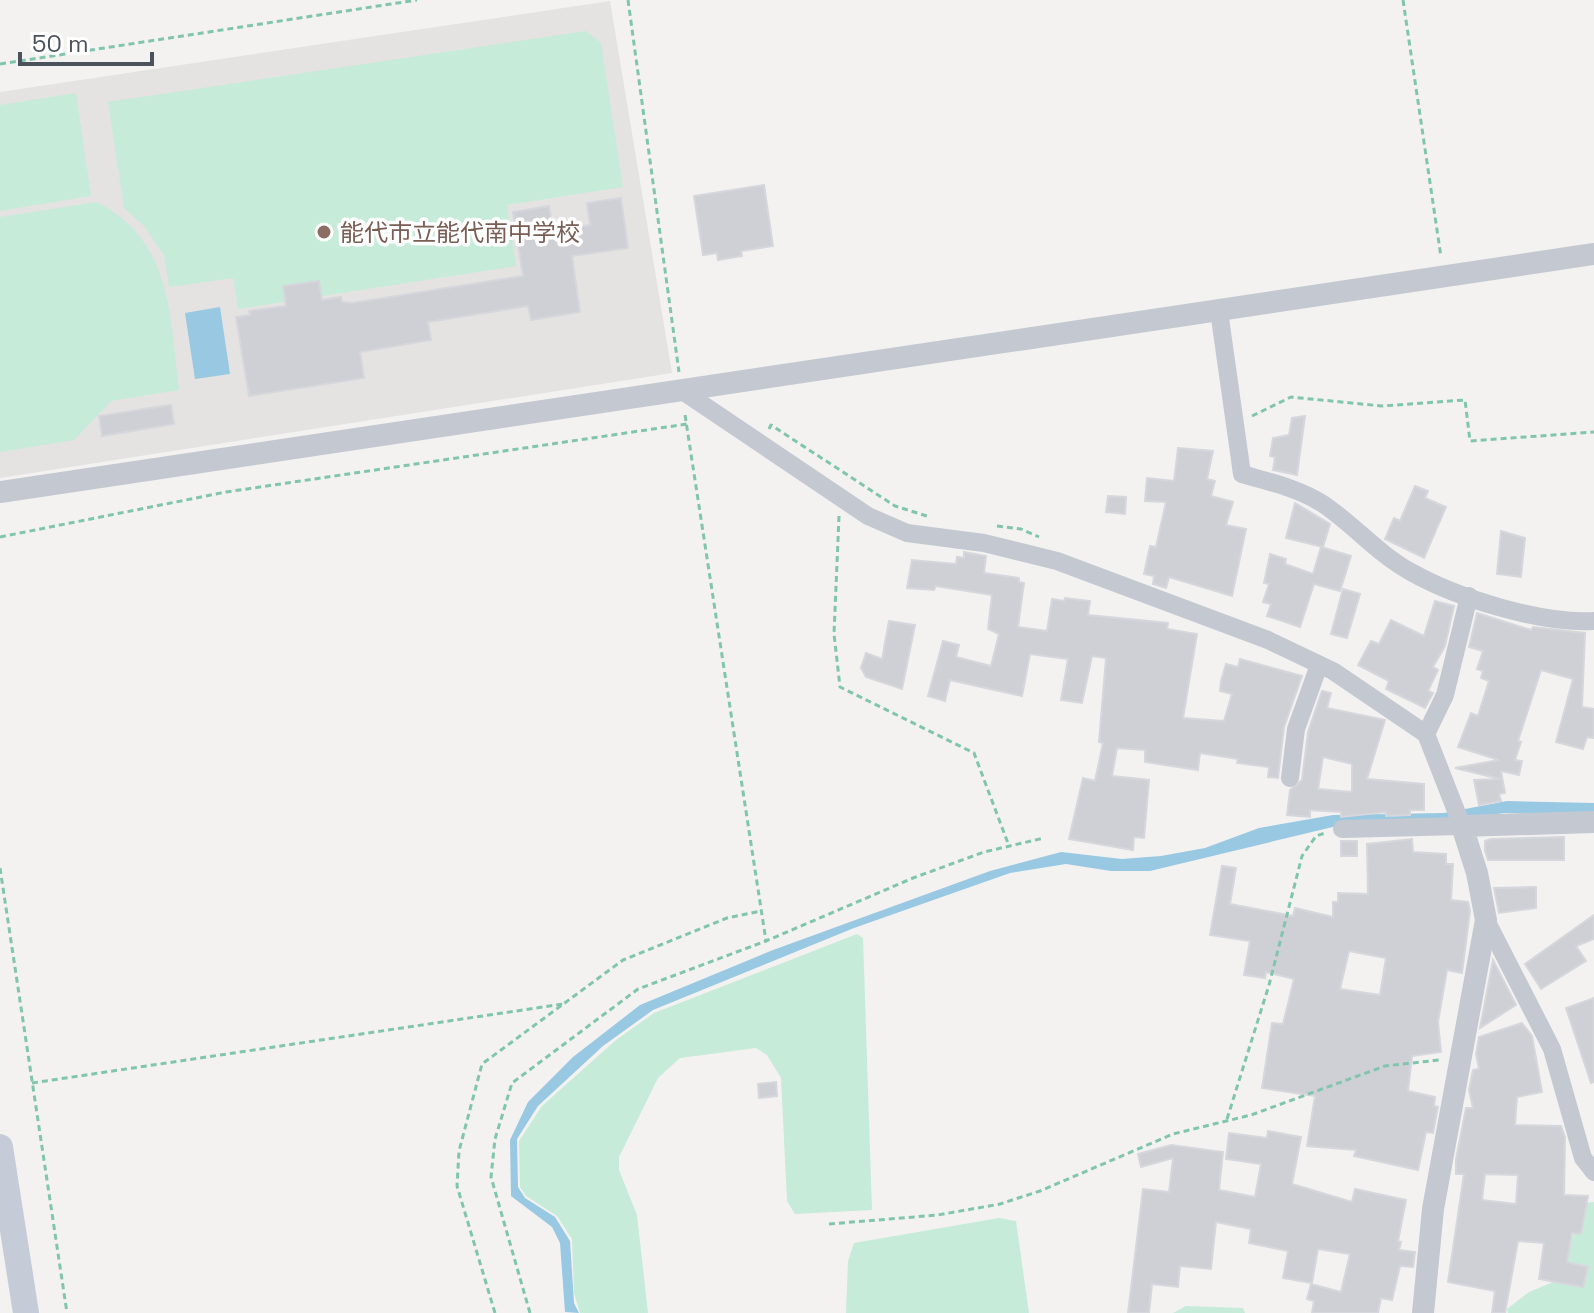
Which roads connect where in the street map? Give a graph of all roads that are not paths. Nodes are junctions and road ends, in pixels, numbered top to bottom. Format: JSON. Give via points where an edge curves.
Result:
{"nodes":[{"id":1,"x":1594,"y":254,"type":"edge"},
{"id":2,"x":1219,"y":311,"type":"junction"},
{"id":3,"x":681,"y":390,"type":"junction"},
{"id":4,"x":0,"y":492,"type":"edge"},
{"id":5,"x":1469,"y":596,"type":"junction"},
{"id":6,"x":1594,"y":621,"type":"edge"},
{"id":7,"x":1319,"y":665,"type":"junction"},
{"id":8,"x":1426,"y":734,"type":"junction"},
{"id":9,"x":1290,"y":778,"type":"dead end"},
{"id":10,"x":1458,"y":818,"type":"junction"},
{"id":11,"x":1594,"y":822,"type":"edge"},
{"id":12,"x":1342,"y":829,"type":"road end"},
{"id":13,"x":1486,"y":920,"type":"junction"},
{"id":14,"x":1594,"y":1123,"type":"edge"},
{"id":15,"x":1575,"y":1126,"type":"junction"},
{"id":16,"x":0,"y":1147,"type":"edge"},
{"id":17,"x":1594,"y":1172,"type":"edge"},
{"id":18,"x":26,"y":1313,"type":"edge"},
{"id":19,"x":1423,"y":1313,"type":"edge"}],
"edges":[{"from":1,"to":2,"type":"street"},
{"from":2,"to":3,"type":"street"},
{"from":2,"to":5,"type":"street","via":[[1242,474],[1299,491],[1410,572]]},
{"from":3,"to":4,"type":"street"},
{"from":3,"to":7,"type":"street","via":[[868,516],[907,533],[984,543],[1057,561],[1268,640]]},
{"from":5,"to":6,"type":"street","via":[[1551,619]]},
{"from":5,"to":8,"type":"street","via":[[1445,695]]},
{"from":7,"to":8,"type":"street"},
{"from":7,"to":9,"type":"street","via":[[1296,729]]},
{"from":8,"to":10,"type":"street"},
{"from":10,"to":11,"type":"street"},
{"from":10,"to":12,"type":"street"},
{"from":10,"to":13,"type":"street"},
{"from":13,"to":15,"type":"street","via":[[1552,1049]]},
{"from":13,"to":19,"type":"street","via":[[1433,1209]]},
{"from":14,"to":15,"type":"street"},
{"from":15,"to":17,"type":"street","via":[[1583,1158]]},
{"from":16,"to":18,"type":"main road"}]}
